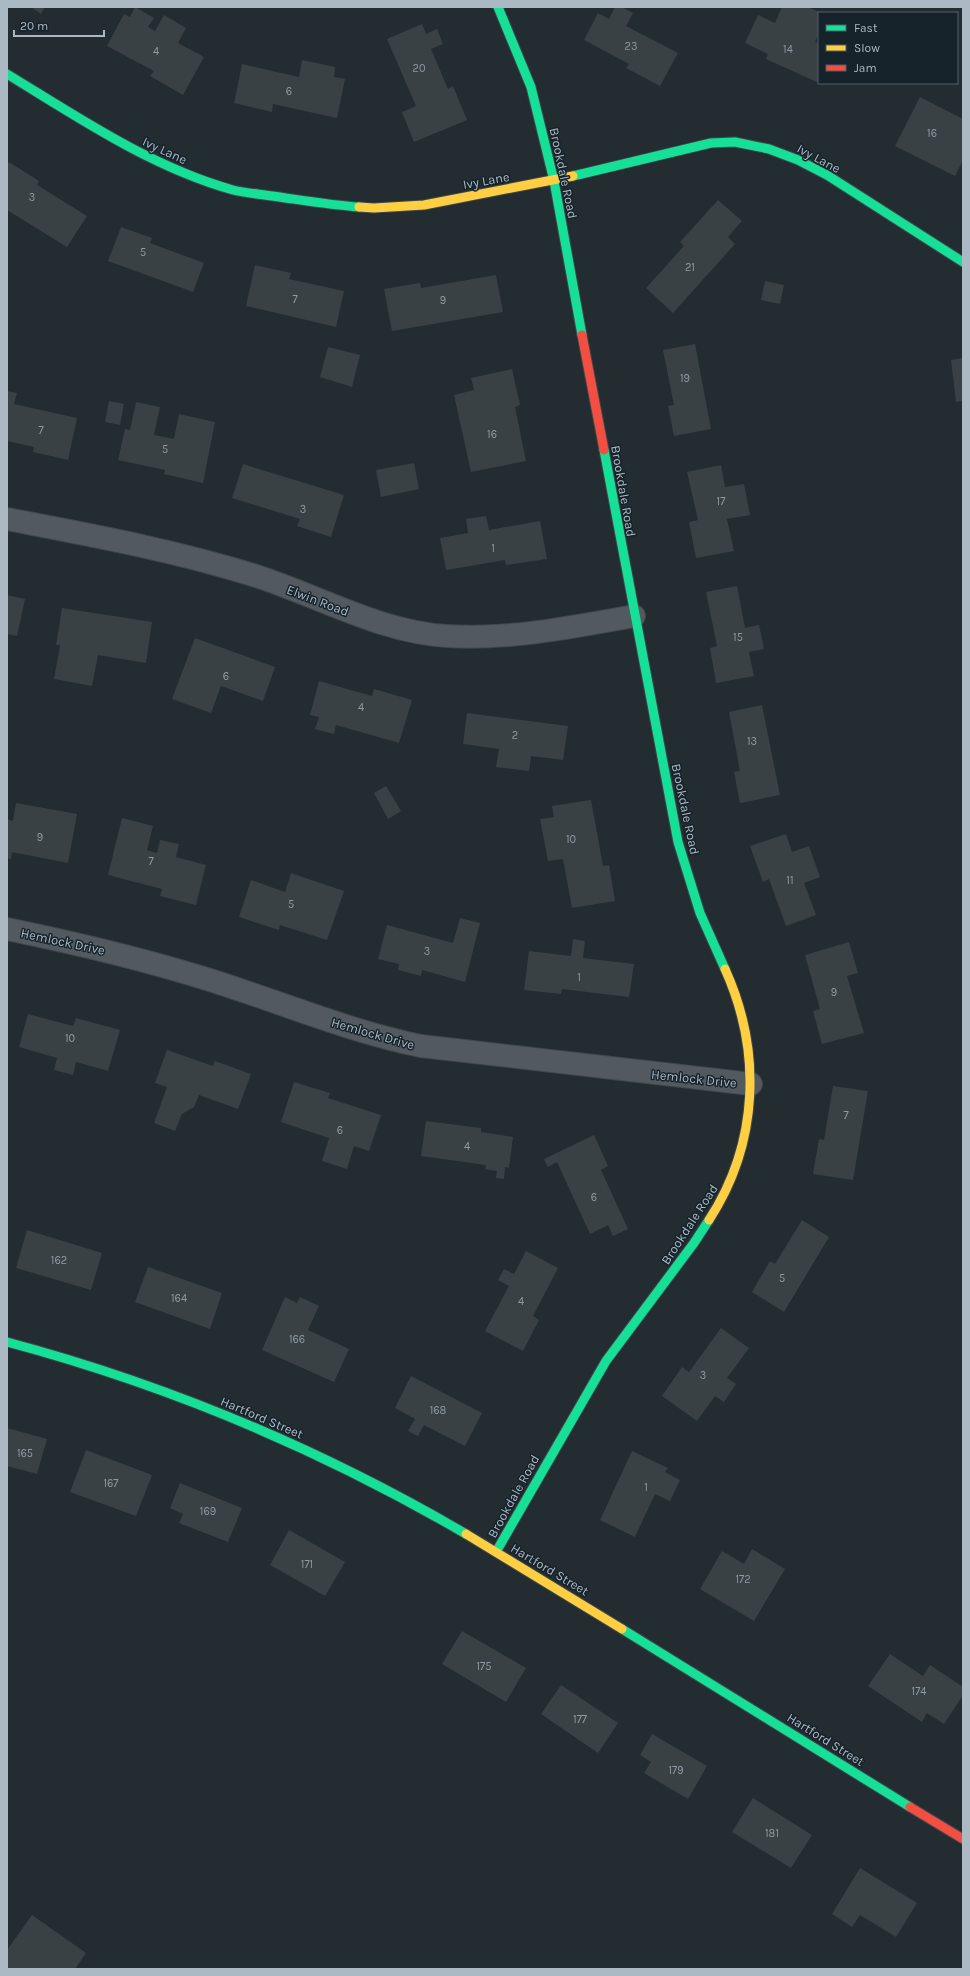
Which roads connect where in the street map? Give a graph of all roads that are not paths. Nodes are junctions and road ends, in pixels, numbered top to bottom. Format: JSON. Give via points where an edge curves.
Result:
{"nodes":[{"id":1,"x":498,"y":7,"type":"edge"},
{"id":2,"x":7,"y":74,"type":"edge"},
{"id":3,"x":554,"y":181,"type":"junction"},
{"id":4,"x":963,"y":262,"type":"edge"},
{"id":5,"x":7,"y":518,"type":"edge"},
{"id":6,"x":634,"y":616,"type":"junction"},
{"id":7,"x":7,"y":929,"type":"edge"},
{"id":8,"x":751,"y":1084,"type":"junction"},
{"id":9,"x":7,"y":1342,"type":"edge"},
{"id":10,"x":496,"y":1552,"type":"junction"},
{"id":11,"x":963,"y":1839,"type":"edge"}],
"edges":[{"from":1,"to":3,"type":"street","name":"Brookdale Road","via":[[531,87]]},
{"from":2,"to":3,"type":"street","name":"Ivy Lane","via":[[101,132],[146,156],[189,175],[234,190],[315,203],[374,208],[424,205]]},
{"from":3,"to":4,"type":"street","name":"Ivy Lane","via":[[711,143],[737,142],[793,157],[821,171]]},
{"from":3,"to":6,"type":"street","name":"Brookdale Road"},
{"from":5,"to":6,"type":"street","name":"Elwin Road","via":[[195,558],[266,579],[404,630],[446,636],[490,636],[537,633]]},
{"from":6,"to":8,"type":"street","name":"Brookdale Road","via":[[678,842],[700,913],[736,993],[750,1052]]},
{"from":7,"to":8,"type":"street","name":"Hemlock Drive","via":[[115,952],[164,966],[346,1027],[406,1043],[466,1053]]},
{"from":8,"to":10,"type":"street","name":"Brookdale Road","via":[[748,1122],[723,1197],[694,1243],[606,1361]]},
{"from":9,"to":10,"type":"street","name":"Hartford Street","via":[[131,1379],[278,1438],[379,1486]]},
{"from":10,"to":11,"type":"street","name":"Hartford Street"}]}
